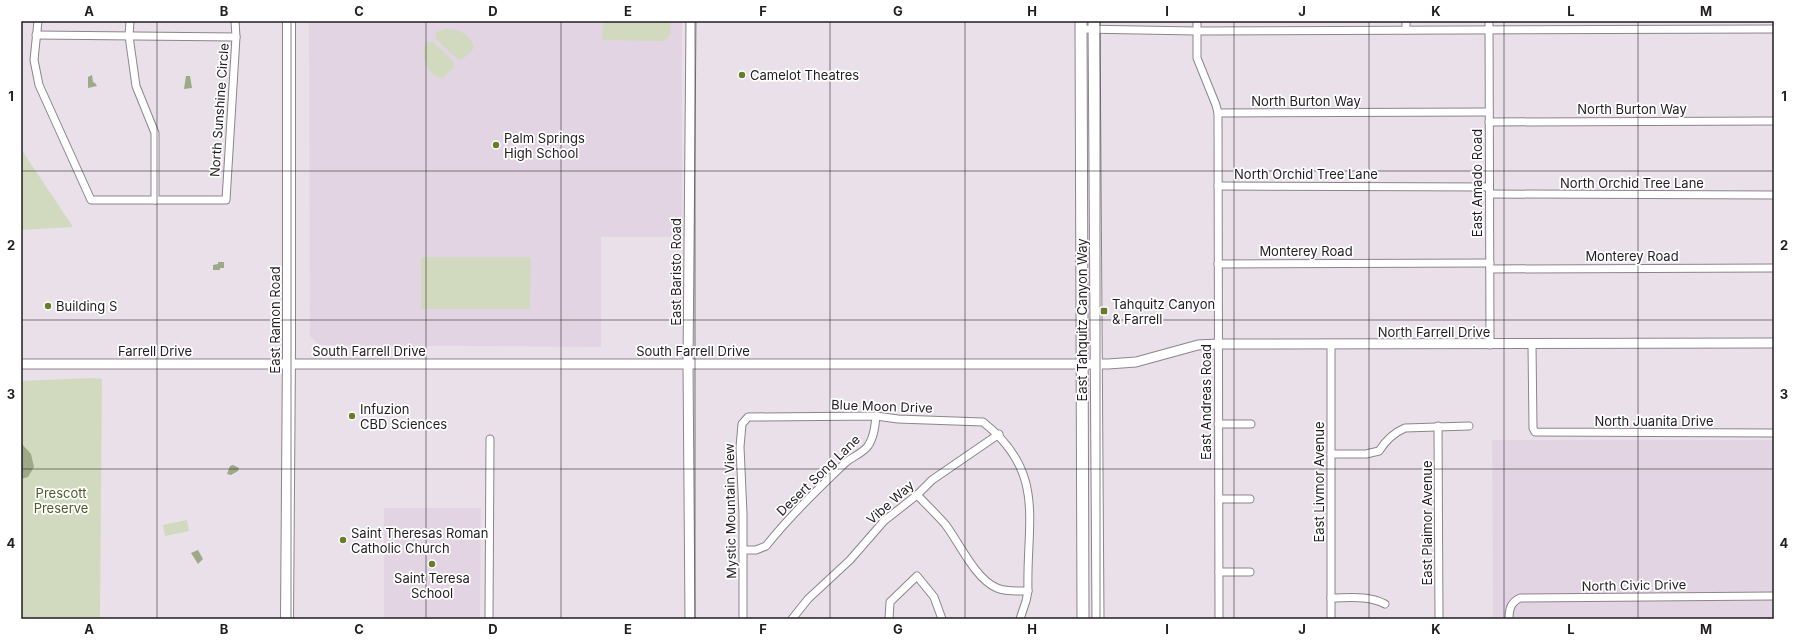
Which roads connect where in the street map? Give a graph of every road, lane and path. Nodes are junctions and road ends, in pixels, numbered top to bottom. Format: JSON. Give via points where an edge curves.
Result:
{"nodes":[{"id":1,"x":38,"y":21,"type":"edge"},
{"id":2,"x":130,"y":21,"type":"edge"},
{"id":3,"x":235,"y":21,"type":"edge"},
{"id":4,"x":289,"y":21,"type":"edge"},
{"id":5,"x":691,"y":21,"type":"edge"},
{"id":6,"x":1197,"y":21,"type":"edge"},
{"id":7,"x":1406,"y":21,"type":"edge"},
{"id":8,"x":1489,"y":21,"type":"edge"},
{"id":9,"x":1568,"y":21,"type":"edge"},
{"id":10,"x":1647,"y":21,"type":"edge"},
{"id":11,"x":1735,"y":21,"type":"edge"},
{"id":12,"x":1081,"y":25,"type":"edge"},
{"id":13,"x":1094,"y":25,"type":"edge"},
{"id":14,"x":1569,"y":29,"type":"junction"},
{"id":15,"x":1648,"y":29,"type":"junction"},
{"id":16,"x":1734,"y":29,"type":"junction"},
{"id":17,"x":1774,"y":29,"type":"edge"},
{"id":18,"x":1406,"y":30,"type":"junction"},
{"id":19,"x":1489,"y":30,"type":"junction"},
{"id":20,"x":1197,"y":31,"type":"junction"},
{"id":21,"x":36,"y":35,"type":"junction"},
{"id":22,"x":129,"y":36,"type":"junction"},
{"id":23,"x":236,"y":37,"type":"junction"},
{"id":24,"x":1489,"y":112,"type":"junction"},
{"id":25,"x":1218,"y":113,"type":"junction"},
{"id":26,"x":1774,"y":120,"type":"edge"},
{"id":27,"x":1489,"y":122,"type":"junction"},
{"id":28,"x":1218,"y":186,"type":"junction"},
{"id":29,"x":1490,"y":190,"type":"junction"},
{"id":30,"x":1774,"y":195,"type":"edge"},
{"id":31,"x":155,"y":200,"type":"junction"},
{"id":32,"x":1218,"y":264,"type":"junction"},
{"id":33,"x":1490,"y":266,"type":"junction"},
{"id":34,"x":1774,"y":268,"type":"edge"},
{"id":35,"x":1774,"y":343,"type":"edge"},
{"id":36,"x":1218,"y":344,"type":"junction"},
{"id":37,"x":1330,"y":344,"type":"junction"},
{"id":38,"x":1490,"y":345,"type":"junction"},
{"id":39,"x":1532,"y":345,"type":"junction"},
{"id":40,"x":21,"y":364,"type":"edge"},
{"id":41,"x":289,"y":364,"type":"junction"},
{"id":42,"x":688,"y":364,"type":"junction"},
{"id":43,"x":1083,"y":364,"type":"junction"},
{"id":44,"x":1096,"y":364,"type":"junction"},
{"id":45,"x":760,"y":416,"type":"joint"},
{"id":46,"x":876,"y":416,"type":"junction"},
{"id":47,"x":1218,"y":424,"type":"junction"},
{"id":48,"x":1251,"y":424,"type":"dead end"},
{"id":49,"x":1438,"y":426,"type":"junction"},
{"id":50,"x":1469,"y":426,"type":"dead end"},
{"id":51,"x":1774,"y":433,"type":"edge"},
{"id":52,"x":999,"y":434,"type":"junction"},
{"id":53,"x":490,"y":439,"type":"dead end"},
{"id":54,"x":1330,"y":454,"type":"junction"},
{"id":55,"x":917,"y":495,"type":"junction"},
{"id":56,"x":1219,"y":499,"type":"junction"},
{"id":57,"x":1250,"y":499,"type":"dead end"},
{"id":58,"x":743,"y":550,"type":"junction"},
{"id":59,"x":1219,"y":572,"type":"junction"},
{"id":60,"x":1250,"y":572,"type":"dead end"},
{"id":61,"x":1028,"y":591,"type":"junction"},
{"id":62,"x":1774,"y":596,"type":"edge"},
{"id":63,"x":1331,"y":598,"type":"junction"},
{"id":64,"x":1385,"y":604,"type":"dead end"},
{"id":65,"x":287,"y":619,"type":"edge"},
{"id":66,"x":489,"y":619,"type":"edge"},
{"id":67,"x":690,"y":619,"type":"edge"},
{"id":68,"x":743,"y":619,"type":"edge"},
{"id":69,"x":792,"y":619,"type":"edge"},
{"id":70,"x":889,"y":619,"type":"edge"},
{"id":71,"x":942,"y":619,"type":"edge"},
{"id":72,"x":1020,"y":619,"type":"edge"},
{"id":73,"x":1083,"y":619,"type":"edge"},
{"id":74,"x":1098,"y":619,"type":"edge"},
{"id":75,"x":1219,"y":619,"type":"edge"},
{"id":76,"x":1331,"y":619,"type":"edge"},
{"id":77,"x":1439,"y":619,"type":"edge"},
{"id":78,"x":1509,"y":619,"type":"edge"}],
"edges":[{"from":1,"to":21,"type":"street"},
{"from":2,"to":22,"type":"street"},
{"from":3,"to":23,"type":"street","name":"North Sunshine Circle"},
{"from":4,"to":41,"type":"main road","name":"East Ramon Road"},
{"from":5,"to":42,"type":"street","name":"East Baristo Road"},
{"from":6,"to":20,"type":"street","name":"East Andreas Road"},
{"from":7,"to":18,"type":"street"},
{"from":8,"to":19,"type":"street","name":"East Amado Road"},
{"from":9,"to":14,"type":"street"},
{"from":10,"to":15,"type":"street"},
{"from":11,"to":16,"type":"street"},
{"from":12,"to":13,"type":"street"},
{"from":12,"to":43,"type":"main road","name":"East Tahquitz Canyon Way"},
{"from":13,"to":20,"type":"street"},
{"from":13,"to":44,"type":"main road","name":"East Tahquitz Canyon Way"},
{"from":14,"to":15,"type":"street"},
{"from":14,"to":19,"type":"street"},
{"from":15,"to":16,"type":"street"},
{"from":16,"to":17,"type":"street"},
{"from":18,"to":19,"type":"street"},
{"from":18,"to":20,"type":"street"},
{"from":19,"to":24,"type":"street","name":"East Amado Road"},
{"from":20,"to":25,"type":"street","name":"East Andreas Road","via":[[1197,58]]},
{"from":21,"to":22,"type":"street"},
{"from":21,"to":31,"type":"street","via":[[34,60],[39,85],[91,200]]},
{"from":22,"to":23,"type":"street"},
{"from":22,"to":31,"type":"street","via":[[136,86],[155,134]]},
{"from":23,"to":31,"type":"street","name":"North Sunshine Circle","via":[[226,200]]},
{"from":24,"to":25,"type":"street","name":"North Burton Way"},
{"from":24,"to":27,"type":"street","name":"East Amado Road"},
{"from":25,"to":28,"type":"street","name":"East Andreas Road"},
{"from":26,"to":27,"type":"street","name":"North Burton Way"},
{"from":27,"to":29,"type":"street","name":"East Amado Road"},
{"from":28,"to":29,"type":"street","name":"North Orchid Tree Lane"},
{"from":28,"to":32,"type":"street","name":"East Andreas Road"},
{"from":29,"to":30,"type":"street","name":"North Orchid Tree Lane"},
{"from":29,"to":33,"type":"street","name":"East Amado Road"},
{"from":32,"to":33,"type":"street","name":"Monterey Road"},
{"from":32,"to":36,"type":"street","name":"East Andreas Road"},
{"from":33,"to":34,"type":"street","name":"Monterey Road"},
{"from":33,"to":38,"type":"street","name":"East Amado Road"},
{"from":35,"to":39,"type":"street","name":"North Farrell Drive"},
{"from":36,"to":37,"type":"street","name":"North Farrell Drive"},
{"from":36,"to":44,"type":"street","name":"North Farrell Drive","via":[[1179,349],[1136,362]]},
{"from":36,"to":47,"type":"street","name":"East Andreas Road"},
{"from":37,"to":38,"type":"street","name":"North Farrell Drive"},
{"from":37,"to":54,"type":"street","name":"East Livmor Avenue"},
{"from":38,"to":39,"type":"street","name":"North Farrell Drive"},
{"from":39,"to":51,"type":"street","name":"North Juanita Drive","via":[[1535,432]]},
{"from":40,"to":41,"type":"street","name":"Farrell Drive"},
{"from":41,"to":42,"type":"street","name":"South Farrell Drive"},
{"from":41,"to":65,"type":"main road","name":"East Ramon Road"},
{"from":42,"to":43,"type":"street","name":"South Farrell Drive"},
{"from":42,"to":67,"type":"street","name":"East Baristo Road"},
{"from":43,"to":44,"type":"street","name":"South Farrell Drive"},
{"from":43,"to":73,"type":"main road","name":"East Tahquitz Canyon Way"},
{"from":44,"to":74,"type":"main road","name":"East Tahquitz Canyon Way"},
{"from":45,"to":46,"type":"street","name":"Blue Moon Drive"},
{"from":45,"to":58,"type":"street","name":"Mystic Mountain View","via":[[748,417],[742,424]]},
{"from":46,"to":52,"type":"street","name":"Blue Moon Drive","via":[[983,422]]},
{"from":46,"to":58,"type":"street","name":"Desert Song Lane","via":[[875,428],[868,446],[817,490],[766,546],[756,550]]},
{"from":47,"to":48,"type":"street"},
{"from":47,"to":56,"type":"street","name":"East Andreas Road"},
{"from":49,"to":50,"type":"street"},
{"from":49,"to":54,"type":"street","via":[[1405,428],[1387,439],[1379,451],[1366,454]]},
{"from":49,"to":77,"type":"street","name":"East Plaimor Avenue"},
{"from":52,"to":55,"type":"street","name":"Vibe Way","via":[[932,480]]},
{"from":52,"to":61,"type":"street","name":"Blue Moon Drive","via":[[1020,465],[1026,481],[1030,528]]},
{"from":53,"to":66,"type":"street"},
{"from":54,"to":63,"type":"street","name":"East Livmor Avenue"},
{"from":55,"to":61,"type":"street","via":[[945,524],[987,582],[1010,592]]},
{"from":55,"to":69,"type":"street","name":"Vibe Way","via":[[884,521],[850,560],[808,599]]},
{"from":56,"to":57,"type":"street"},
{"from":56,"to":59,"type":"street","name":"East Andreas Road"},
{"from":58,"to":68,"type":"street","name":"Mystic Mountain View"},
{"from":59,"to":60,"type":"street"},
{"from":59,"to":75,"type":"street","name":"East Andreas Road"},
{"from":61,"to":72,"type":"street","name":"Blue Moon Drive"},
{"from":62,"to":78,"type":"street","name":"North Civic Drive","via":[[1520,598],[1512,604]]},
{"from":63,"to":64,"type":"street","via":[[1366,598]]},
{"from":63,"to":76,"type":"street","name":"East Livmor Avenue"},
{"from":70,"to":71,"type":"street","via":[[890,602],[917,576],[934,597]]}]}
